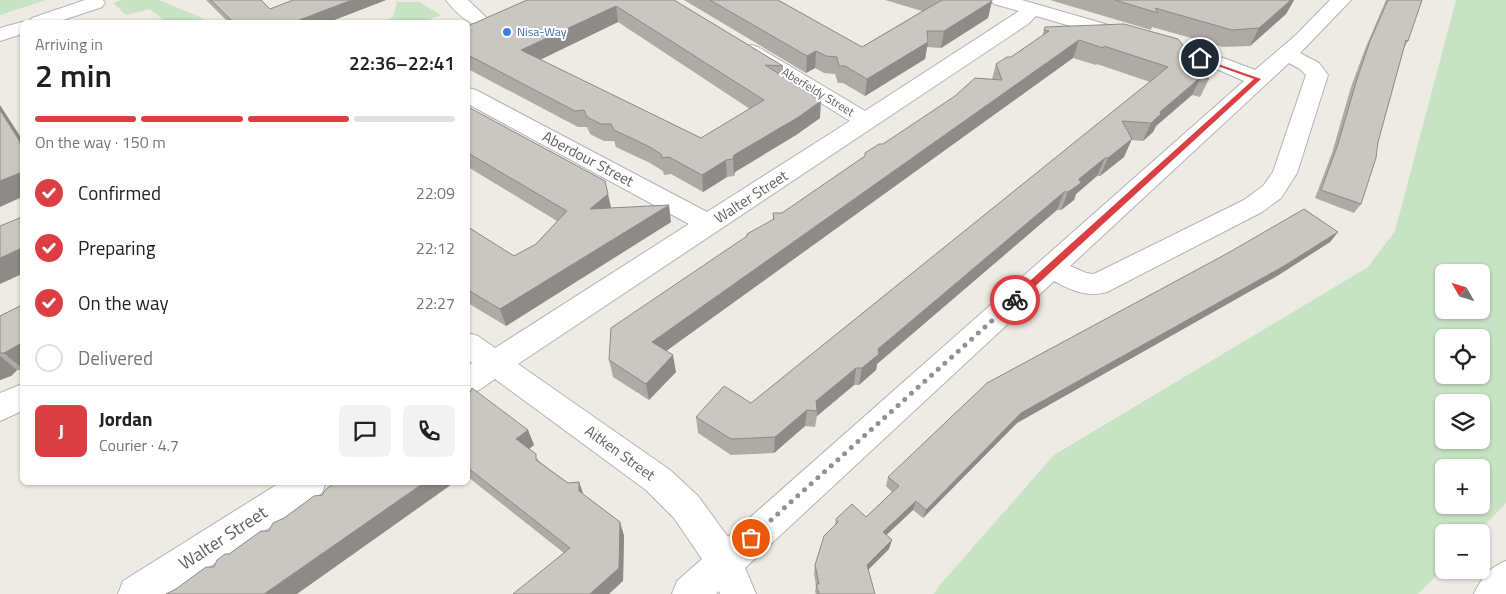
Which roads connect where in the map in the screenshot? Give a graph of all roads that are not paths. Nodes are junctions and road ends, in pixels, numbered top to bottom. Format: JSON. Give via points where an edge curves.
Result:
{"nodes":[{"id":1,"x":456,"y":0,"type":"edge"},
{"id":2,"x":1001,"y":0,"type":"edge"},
{"id":3,"x":1337,"y":1,"type":"edge"},
{"id":4,"x":95,"y":3,"type":"dead end"},
{"id":5,"x":1032,"y":9,"type":"junction"},
{"id":6,"x":44,"y":20,"type":"edge"},
{"id":7,"x":480,"y":21,"type":"edge"},
{"id":8,"x":20,"y":29,"type":"edge"},
{"id":9,"x":0,"y":36,"type":"edge"},
{"id":10,"x":733,"y":41,"type":"edge"},
{"id":11,"x":1285,"y":54,"type":"junction"},
{"id":12,"x":1258,"y":79,"type":"junction"},
{"id":13,"x":470,"y":96,"type":"edge"},
{"id":14,"x":867,"y":122,"type":"junction"},
{"id":15,"x":710,"y":224,"type":"junction"},
{"id":16,"x":1050,"y":267,"type":"junction"},
{"id":17,"x":470,"y":345,"type":"edge"},
{"id":18,"x":495,"y":364,"type":"junction"},
{"id":19,"x":470,"y":380,"type":"edge"},
{"id":20,"x":20,"y":398,"type":"edge"},
{"id":21,"x":0,"y":408,"type":"edge"},
{"id":22,"x":305,"y":485,"type":"edge"},
{"id":23,"x":725,"y":562,"type":"junction"},
{"id":24,"x":1506,"y":578,"type":"edge"},
{"id":25,"x":136,"y":594,"type":"edge"},
{"id":26,"x":690,"y":594,"type":"edge"},
{"id":27,"x":738,"y":594,"type":"edge"},
{"id":28,"x":1492,"y":594,"type":"edge"}],
"edges":[{"from":1,"to":7,"type":"street"},
{"from":2,"to":5,"type":"street"},
{"from":3,"to":11,"type":"street"},
{"from":4,"to":6,"type":"street"},
{"from":5,"to":12,"type":"street","via":[[1219,63]]},
{"from":5,"to":14,"type":"street","name":"Walter Street","via":[[1021,20]]},
{"from":8,"to":9,"type":"street"},
{"from":10,"to":14,"type":"street","name":"Aberfeldy Street"},
{"from":11,"to":12,"type":"street"},
{"from":11,"to":16,"type":"street","via":[[1304,62],[1317,75],[1284,173],[1272,192],[1253,206],[1097,285],[1081,283]]},
{"from":12,"to":16,"type":"street"},
{"from":13,"to":15,"type":"street","name":"Aberdour Street"},
{"from":14,"to":15,"type":"street","name":"Walter Street"},
{"from":15,"to":18,"type":"street","name":"Walter Street"},
{"from":16,"to":23,"type":"street"},
{"from":17,"to":18,"type":"street","name":"Aitken Street"},
{"from":18,"to":19,"type":"street","name":"Walter Street"},
{"from":18,"to":23,"type":"street","name":"Aitken Street","via":[[658,480],[686,507]]},
{"from":20,"to":21,"type":"street"},
{"from":22,"to":25,"type":"street","name":"Walter Street"},
{"from":23,"to":26,"type":"street"},
{"from":23,"to":27,"type":"street","name":"Aitken Street"},
{"from":24,"to":28,"type":"street"}]}
